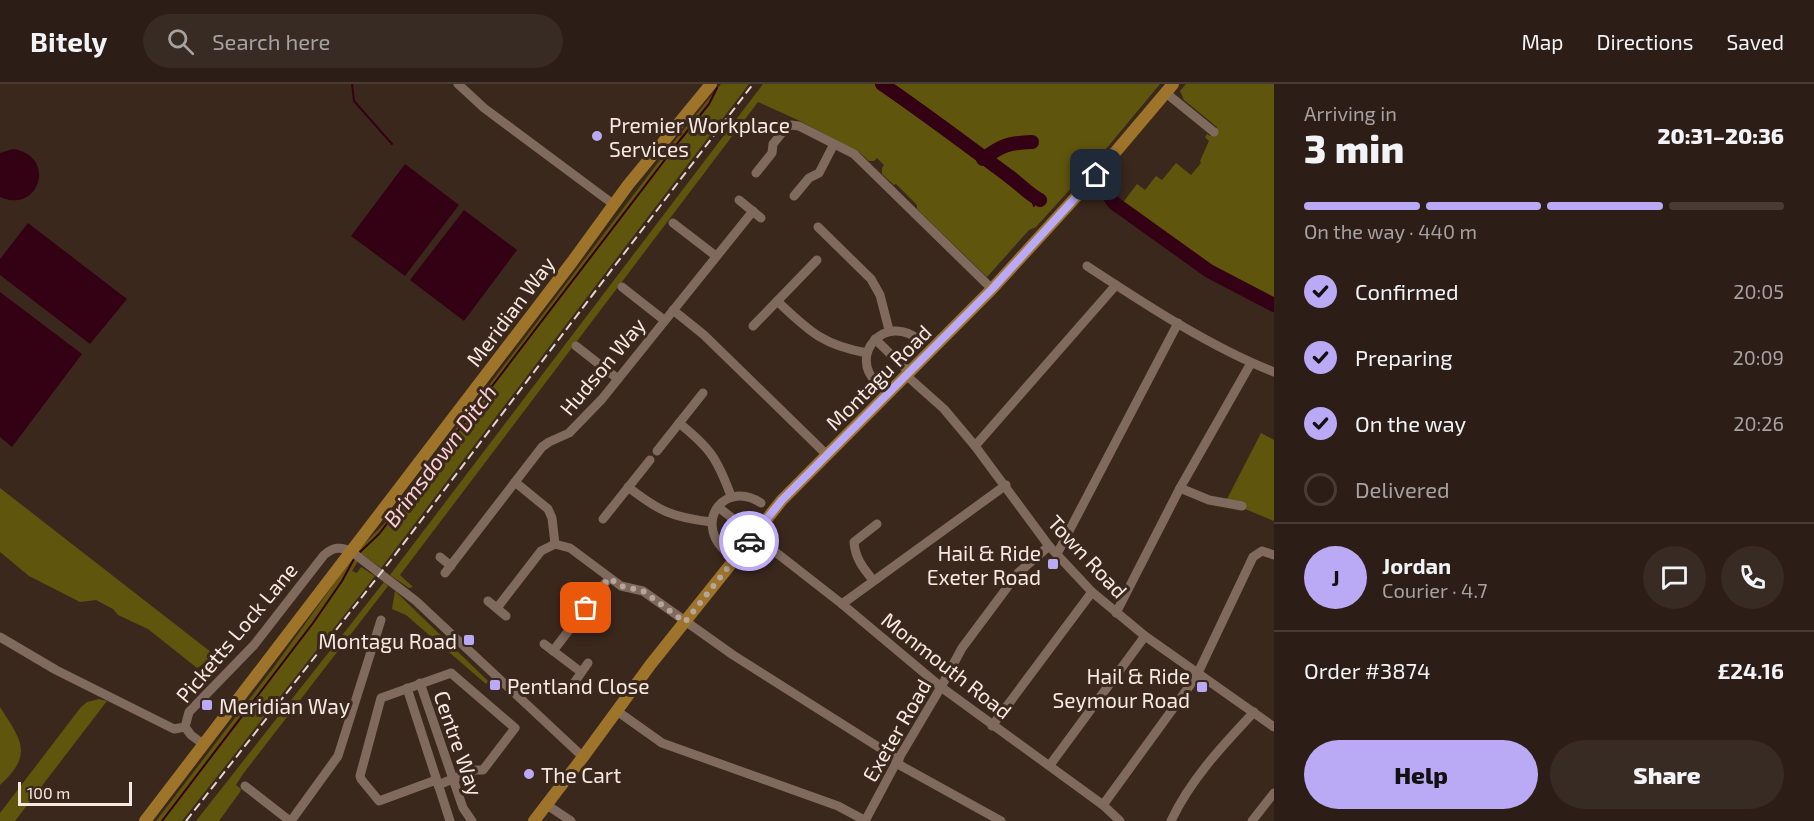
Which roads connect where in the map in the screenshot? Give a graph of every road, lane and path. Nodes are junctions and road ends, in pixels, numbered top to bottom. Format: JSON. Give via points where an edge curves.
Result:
{"nodes":[{"id":1,"x":458,"y":84,"type":"edge"},
{"id":2,"x":711,"y":84,"type":"edge"},
{"id":3,"x":1169,"y":88,"type":"edge"},
{"id":4,"x":1214,"y":132,"type":"dead end"},
{"id":5,"x":834,"y":144,"type":"junction"},
{"id":6,"x":879,"y":164,"type":"dead end"},
{"id":7,"x":872,"y":171,"type":"junction"},
{"id":8,"x":756,"y":173,"type":"dead end"},
{"id":9,"x":794,"y":196,"type":"dead end"},
{"id":10,"x":739,"y":200,"type":"dead end"},
{"id":11,"x":613,"y":204,"type":"junction"},
{"id":12,"x":753,"y":211,"type":"junction"},
{"id":13,"x":761,"y":218,"type":"dead end"},
{"id":14,"x":673,"y":223,"type":"dead end"},
{"id":15,"x":818,"y":227,"type":"dead end"},
{"id":16,"x":716,"y":256,"type":"junction"},
{"id":17,"x":818,"y":260,"type":"dead end"},
{"id":18,"x":1087,"y":266,"type":"dead end"},
{"id":19,"x":1116,"y":285,"type":"junction"},
{"id":20,"x":622,"y":287,"type":"dead end"},
{"id":21,"x":992,"y":289,"type":"junction"},
{"id":22,"x":777,"y":301,"type":"junction"},
{"id":23,"x":673,"y":310,"type":"junction"},
{"id":24,"x":664,"y":320,"type":"junction"},
{"id":25,"x":1178,"y":323,"type":"junction"},
{"id":26,"x":753,"y":326,"type":"dead end"},
{"id":27,"x":889,"y":330,"type":"junction"},
{"id":28,"x":875,"y":339,"type":"junction"},
{"id":29,"x":919,"y":340,"type":"dead end"},
{"id":30,"x":576,"y":346,"type":"dead end"},
{"id":31,"x":867,"y":353,"type":"junction"},
{"id":32,"x":1251,"y":363,"type":"junction"},
{"id":33,"x":1274,"y":372,"type":"edge"},
{"id":34,"x":908,"y":375,"type":"junction"},
{"id":35,"x":618,"y":379,"type":"junction"},
{"id":36,"x":877,"y":383,"type":"dead end"},
{"id":37,"x":703,"y":393,"type":"dead end"},
{"id":38,"x":679,"y":423,"type":"junction"},
{"id":39,"x":975,"y":446,"type":"junction"},
{"id":40,"x":657,"y":451,"type":"dead end"},
{"id":41,"x":827,"y":455,"type":"junction"},
{"id":42,"x":650,"y":460,"type":"dead end"},
{"id":43,"x":515,"y":482,"type":"junction"},
{"id":44,"x":1006,"y":485,"type":"junction"},
{"id":45,"x":628,"y":487,"type":"junction"},
{"id":46,"x":1180,"y":488,"type":"junction"},
{"id":47,"x":731,"y":496,"type":"junction"},
{"id":48,"x":761,"y":503,"type":"dead end"},
{"id":49,"x":1242,"y":506,"type":"dead end"},
{"id":50,"x":718,"y":507,"type":"junction"},
{"id":51,"x":603,"y":519,"type":"dead end"},
{"id":52,"x":711,"y":522,"type":"junction"},
{"id":53,"x":877,"y":524,"type":"dead end"},
{"id":54,"x":754,"y":535,"type":"junction"},
{"id":55,"x":555,"y":544,"type":"junction"},
{"id":56,"x":1049,"y":546,"type":"junction"},
{"id":57,"x":723,"y":549,"type":"dead end"},
{"id":58,"x":1057,"y":554,"type":"junction"},
{"id":59,"x":1274,"y":555,"type":"edge"},
{"id":60,"x":440,"y":557,"type":"dead end"},
{"id":61,"x":609,"y":578,"type":"junction"},
{"id":62,"x":873,"y":580,"type":"junction"},
{"id":63,"x":1092,"y":592,"type":"junction"},
{"id":64,"x":488,"y":601,"type":"dead end"},
{"id":65,"x":842,"y":604,"type":"junction"},
{"id":66,"x":497,"y":608,"type":"junction"},
{"id":67,"x":1116,"y":613,"type":"junction"},
{"id":68,"x":506,"y":616,"type":"dead end"},
{"id":69,"x":381,"y":620,"type":"dead end"},
{"id":70,"x":685,"y":622,"type":"junction"},
{"id":71,"x":1145,"y":636,"type":"junction"},
{"id":72,"x":0,"y":637,"type":"edge"},
{"id":73,"x":544,"y":644,"type":"dead end"},
{"id":74,"x":553,"y":651,"type":"junction"},
{"id":75,"x":588,"y":663,"type":"dead end"},
{"id":76,"x":581,"y":672,"type":"junction"},
{"id":77,"x":1198,"y":673,"type":"junction"},
{"id":78,"x":574,"y":682,"type":"dead end"},
{"id":79,"x":420,"y":683,"type":"junction"},
{"id":80,"x":941,"y":687,"type":"junction"},
{"id":81,"x":407,"y":688,"type":"junction"},
{"id":82,"x":617,"y":711,"type":"junction"},
{"id":83,"x":1254,"y":712,"type":"junction"},
{"id":84,"x":992,"y":726,"type":"junction"},
{"id":85,"x":185,"y":727,"type":"junction"},
{"id":86,"x":1274,"y":727,"type":"edge"},
{"id":87,"x":203,"y":744,"type":"junction"},
{"id":88,"x":583,"y":757,"type":"junction"},
{"id":89,"x":897,"y":761,"type":"junction"},
{"id":90,"x":1050,"y":765,"type":"junction"},
{"id":91,"x":453,"y":779,"type":"junction"},
{"id":92,"x":437,"y":782,"type":"junction"},
{"id":93,"x":245,"y":786,"type":"dead end"},
{"id":94,"x":1274,"y":793,"type":"edge"},
{"id":95,"x":547,"y":805,"type":"junction"},
{"id":96,"x":1103,"y":805,"type":"junction"},
{"id":97,"x":145,"y":821,"type":"edge"},
{"id":98,"x":291,"y":821,"type":"edge"},
{"id":99,"x":450,"y":821,"type":"edge"},
{"id":100,"x":472,"y":821,"type":"edge"},
{"id":101,"x":534,"y":821,"type":"edge"},
{"id":102,"x":571,"y":821,"type":"edge"},
{"id":103,"x":866,"y":821,"type":"edge"},
{"id":104,"x":1001,"y":821,"type":"edge"},
{"id":105,"x":1120,"y":821,"type":"edge"},
{"id":106,"x":1171,"y":821,"type":"edge"},
{"id":107,"x":1252,"y":821,"type":"edge"}],
"edges":[{"from":1,"to":11,"type":"street","via":[[484,108]]},
{"from":2,"to":11,"type":"main road","name":"Meridian Way"},
{"from":3,"to":4,"type":"street"},
{"from":3,"to":21,"type":"main road","name":"Montagu Road"},
{"from":5,"to":7,"type":"street","via":[[854,154]]},
{"from":5,"to":8,"type":"street","via":[[791,125],[773,144],[772,153]]},
{"from":5,"to":9,"type":"street","via":[[819,173],[809,177]]},
{"from":6,"to":7,"type":"street"},
{"from":7,"to":21,"type":"street"},
{"from":10,"to":12,"type":"street"},
{"from":11,"to":87,"type":"main road","name":"Meridian Way"},
{"from":12,"to":13,"type":"street"},
{"from":12,"to":16,"type":"street","name":"Hudson Way"},
{"from":14,"to":16,"type":"street"},
{"from":15,"to":27,"type":"street","via":[[871,279],[880,295]]},
{"from":16,"to":23,"type":"street","name":"Hudson Way"},
{"from":17,"to":22,"type":"street"},
{"from":18,"to":19,"type":"street"},
{"from":19,"to":25,"type":"street"},
{"from":19,"to":39,"type":"street"},
{"from":20,"to":24,"type":"street"},
{"from":21,"to":34,"type":"main road","name":"Montagu Road"},
{"from":22,"to":26,"type":"street"},
{"from":22,"to":31,"type":"street","via":[[818,338]]},
{"from":23,"to":24,"type":"street","name":"Hudson Way"},
{"from":23,"to":41,"type":"street","via":[[704,335]]},
{"from":24,"to":35,"type":"street","name":"Hudson Way"},
{"from":25,"to":32,"type":"street"},
{"from":25,"to":58,"type":"street"},
{"from":27,"to":28,"type":"street"},
{"from":27,"to":29,"type":"street","via":[[905,331]]},
{"from":28,"to":31,"type":"street"},
{"from":28,"to":34,"type":"street","name":"Town Road"},
{"from":30,"to":35,"type":"street"},
{"from":31,"to":36,"type":"street","via":[[866,366]]},
{"from":32,"to":33,"type":"street"},
{"from":32,"to":46,"type":"street"},
{"from":34,"to":39,"type":"street","name":"Town Road"},
{"from":34,"to":41,"type":"main road","name":"Montagu Road"},
{"from":35,"to":43,"type":"street","name":"Hudson Way","via":[[569,433],[545,444]]},
{"from":37,"to":38,"type":"street"},
{"from":38,"to":40,"type":"street"},
{"from":38,"to":47,"type":"street","via":[[710,451]]},
{"from":39,"to":44,"type":"street","name":"Town Road"},
{"from":41,"to":54,"type":"main road","name":"Montagu Road"},
{"from":42,"to":45,"type":"street"},
{"from":43,"to":55,"type":"street","via":[[548,509]]},
{"from":43,"to":60,"type":"street","name":"Hudson Way","via":[[448,569]]},
{"from":44,"to":56,"type":"street","name":"Town Road"},
{"from":44,"to":62,"type":"street"},
{"from":45,"to":51,"type":"street"},
{"from":45,"to":52,"type":"street","via":[[668,514]]},
{"from":46,"to":49,"type":"street","via":[[1209,500]]},
{"from":46,"to":67,"type":"street"},
{"from":47,"to":48,"type":"street","via":[[749,496]]},
{"from":47,"to":50,"type":"street"},
{"from":50,"to":52,"type":"street"},
{"from":50,"to":54,"type":"street","name":"Monmouth Road"},
{"from":52,"to":57,"type":"street","via":[[714,539]]},
{"from":53,"to":62,"type":"street","via":[[854,543],[861,566]]},
{"from":54,"to":65,"type":"street","name":"Monmouth Road"},
{"from":54,"to":70,"type":"main road","name":"Montagu Road"},
{"from":55,"to":61,"type":"street","via":[[570,548]]},
{"from":55,"to":66,"type":"street","via":[[541,550]]},
{"from":56,"to":58,"type":"street","name":"Town Road"},
{"from":56,"to":80,"type":"street","name":"Exeter Road","via":[[1018,573],[962,648]]},
{"from":58,"to":63,"type":"street","name":"Town Road"},
{"from":59,"to":77,"type":"street","via":[[1262,551],[1253,557]]},
{"from":61,"to":70,"type":"street","via":[[621,586],[643,591]]},
{"from":61,"to":74,"type":"street"},
{"from":62,"to":65,"type":"street"},
{"from":63,"to":67,"type":"street","name":"Town Road"},
{"from":63,"to":84,"type":"street"},
{"from":64,"to":66,"type":"street"},
{"from":65,"to":80,"type":"street","name":"Monmouth Road"},
{"from":66,"to":68,"type":"street"},
{"from":67,"to":71,"type":"street","name":"Town Road"},
{"from":69,"to":98,"type":"street","via":[[338,756]]},
{"from":70,"to":82,"type":"main road","name":"Montagu Road"},
{"from":70,"to":89,"type":"street"},
{"from":71,"to":77,"type":"street","name":"Town Road"},
{"from":71,"to":90,"type":"street"},
{"from":72,"to":85,"type":"street","name":"Picketts Lock Lane","via":[[174,729]]},
{"from":73,"to":74,"type":"street"},
{"from":74,"to":76,"type":"street"},
{"from":75,"to":76,"type":"street"},
{"from":76,"to":78,"type":"street"},
{"from":77,"to":83,"type":"street","name":"Town Road"},
{"from":77,"to":96,"type":"street"},
{"from":79,"to":81,"type":"street","name":"Centre Way"},
{"from":79,"to":91,"type":"street","name":"Centre Way"},
{"from":79,"to":91,"type":"street","via":[[451,673],[515,728],[486,768]]},
{"from":80,"to":84,"type":"street","name":"Monmouth Road"},
{"from":80,"to":89,"type":"street","name":"Exeter Road"},
{"from":81,"to":92,"type":"street","name":"Centre Way"},
{"from":81,"to":92,"type":"street","via":[[381,698],[361,778],[379,801]]},
{"from":82,"to":88,"type":"main road","name":"Montagu Road"},
{"from":82,"to":103,"type":"street","via":[[662,743],[838,807]]},
{"from":83,"to":86,"type":"street","name":"Town Road"},
{"from":83,"to":106,"type":"street","via":[[1220,749]]},
{"from":84,"to":90,"type":"street","name":"Monmouth Road"},
{"from":85,"to":87,"type":"street","name":"Picketts Lock Lane"},
{"from":85,"to":88,"type":"street","name":"Picketts Lock Lane","via":[[189,712],[254,645],[324,555],[340,548],[352,552],[416,601]]},
{"from":87,"to":97,"type":"main road","name":"Meridian Way"},
{"from":88,"to":95,"type":"main road","name":"Montagu Road"},
{"from":89,"to":103,"type":"street","name":"Exeter Road"},
{"from":89,"to":104,"type":"street"},
{"from":90,"to":96,"type":"street","name":"Monmouth Road"},
{"from":91,"to":92,"type":"street"},
{"from":91,"to":100,"type":"street","name":"Centre Way"},
{"from":92,"to":99,"type":"street","name":"Centre Way"},
{"from":93,"to":98,"type":"street"},
{"from":94,"to":107,"type":"street"},
{"from":95,"to":101,"type":"main road","name":"Montagu Road"},
{"from":95,"to":102,"type":"street"},
{"from":96,"to":105,"type":"street","name":"Monmouth Road"}]}
